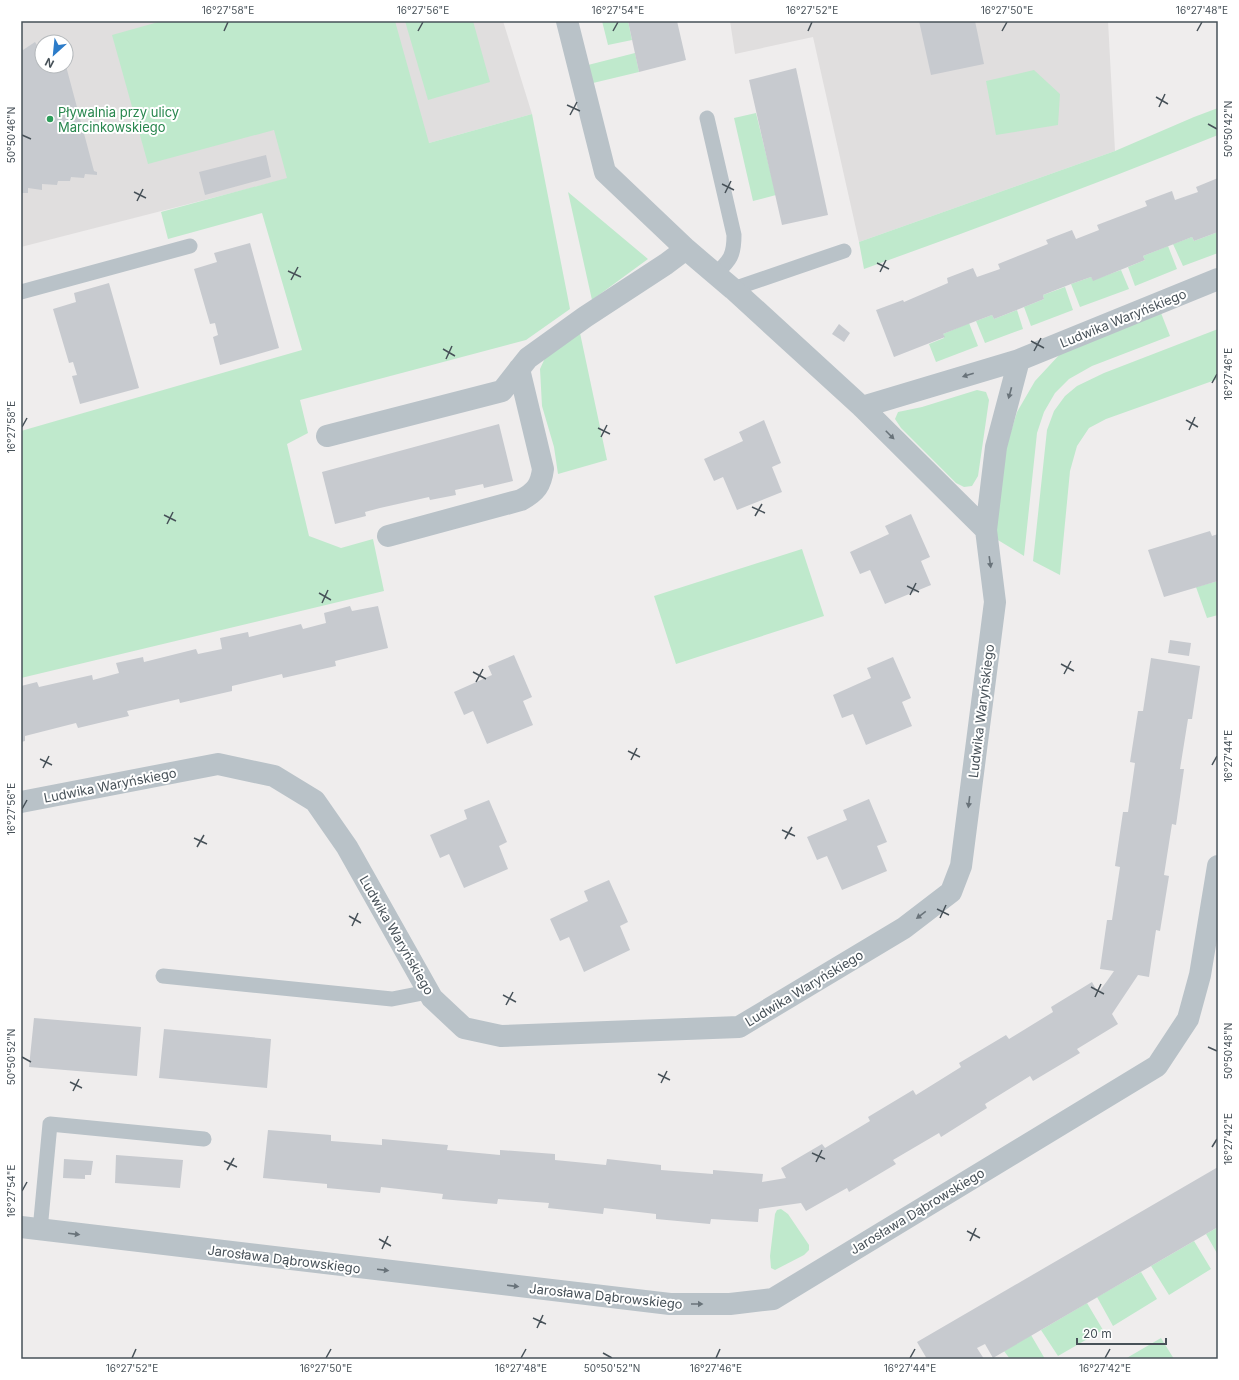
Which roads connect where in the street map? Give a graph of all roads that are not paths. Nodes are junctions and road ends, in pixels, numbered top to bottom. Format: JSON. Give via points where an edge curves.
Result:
{"nodes":[{"id":1,"x":567,"y":21,"type":"edge"},
{"id":2,"x":707,"y":118,"type":"dead end"},
{"id":3,"x":190,"y":246,"type":"dead end"},
{"id":4,"x":686,"y":249,"type":"junction"},
{"id":5,"x":844,"y":251,"type":"dead end"},
{"id":6,"x":716,"y":274,"type":"junction"},
{"id":7,"x":1218,"y":279,"type":"edge"},
{"id":8,"x":733,"y":289,"type":"junction"},
{"id":9,"x":21,"y":292,"type":"edge"},
{"id":10,"x":1019,"y":360,"type":"junction"},
{"id":11,"x":519,"y":369,"type":"junction"},
{"id":12,"x":862,"y":407,"type":"junction"},
{"id":13,"x":327,"y":436,"type":"dead end"},
{"id":14,"x":986,"y":530,"type":"junction"},
{"id":15,"x":388,"y":536,"type":"dead end"},
{"id":16,"x":21,"y":802,"type":"edge"},
{"id":17,"x":1218,"y":866,"type":"edge"},
{"id":18,"x":163,"y":976,"type":"dead end"},
{"id":19,"x":428,"y":992,"type":"junction"},
{"id":20,"x":204,"y":1139,"type":"dead end"},
{"id":21,"x":31,"y":1228,"type":"edge"}],
"edges":[{"from":1,"to":4,"type":"street","via":[[605,172]]},
{"from":2,"to":6,"type":"lane","via":[[734,234],[734,248],[729,261]]},
{"from":3,"to":9,"type":"lane"},
{"from":4,"to":6,"type":"street"},
{"from":4,"to":11,"type":"street","via":[[585,317],[528,358]]},
{"from":5,"to":8,"type":"lane"},
{"from":6,"to":8,"type":"street"},
{"from":7,"to":10,"type":"street","name":"Ludwika Waryńskiego"},
{"from":8,"to":12,"type":"street"},
{"from":10,"to":12,"type":"street","one_way":true},
{"from":10,"to":14,"type":"street","name":"Ludwika Waryńskiego","one_way":true,"via":[[996,447]]},
{"from":11,"to":13,"type":"street","via":[[502,391]]},
{"from":11,"to":15,"type":"street","via":[[543,469],[542,479],[537,488],[521,500]]},
{"from":12,"to":14,"type":"street","one_way":true},
{"from":14,"to":19,"type":"street","name":"Ludwika Waryńskiego","one_way":true,"via":[[995,602],[961,866],[951,892],[904,928],[739,1027],[502,1036],[464,1028]]},
{"from":16,"to":19,"type":"street","name":"Ludwika Waryńskiego","via":[[218,764],[274,776],[315,801],[347,847]]},
{"from":21,"to":17,"type":"street","name":"Jarosława Dąbrowskiego","one_way":true,"via":[[670,1304],[730,1304],[773,1298],[1157,1066],[1188,1019],[1200,975]]},
{"from":18,"to":19,"type":"lane","via":[[392,999]]},
{"from":20,"to":21,"type":"lane","via":[[50,1124]]}]}
